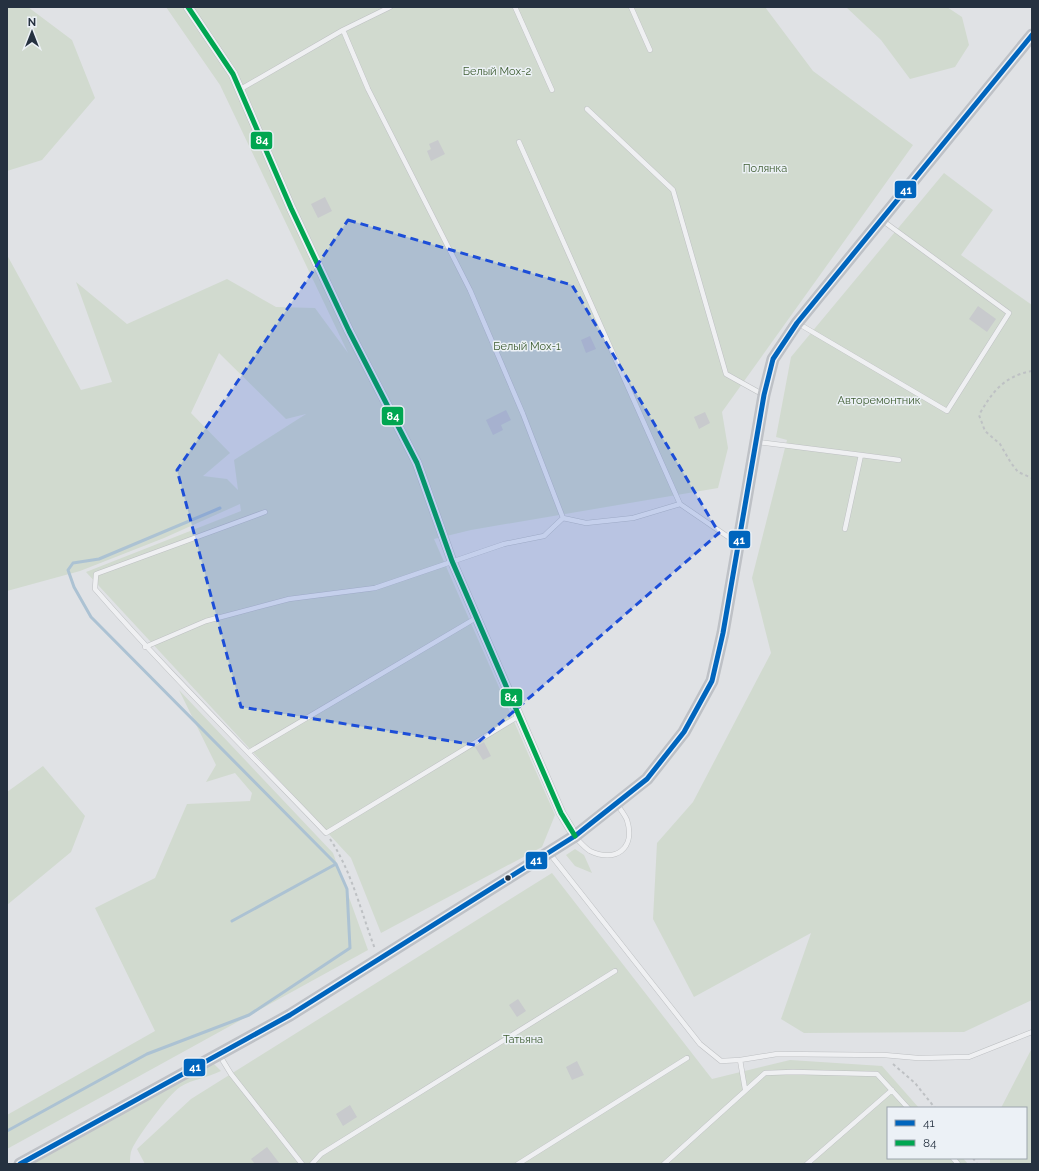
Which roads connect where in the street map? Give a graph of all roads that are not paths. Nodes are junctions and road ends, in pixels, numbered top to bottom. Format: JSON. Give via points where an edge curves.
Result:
{"nodes":[{"id":1,"x":188,"y":7,"type":"edge"},
{"id":2,"x":390,"y":7,"type":"edge"},
{"id":3,"x":515,"y":7,"type":"edge"},
{"id":4,"x":631,"y":7,"type":"edge"},
{"id":5,"x":343,"y":30,"type":"junction"},
{"id":6,"x":1032,"y":35,"type":"edge"},
{"id":7,"x":650,"y":50,"type":"dead end"},
{"id":8,"x":240,"y":90,"type":"junction"},
{"id":9,"x":552,"y":90,"type":"dead end"},
{"id":10,"x":587,"y":109,"type":"dead end"},
{"id":11,"x":519,"y":142,"type":"dead end"},
{"id":12,"x":881,"y":219,"type":"junction"},
{"id":13,"x":797,"y":323,"type":"junction"},
{"id":14,"x":764,"y":395,"type":"junction"},
{"id":15,"x":756,"y":441,"type":"junction"},
{"id":16,"x":861,"y":455,"type":"junction"},
{"id":17,"x":899,"y":460,"type":"dead end"},
{"id":18,"x":680,"y":504,"type":"junction"},
{"id":19,"x":265,"y":512,"type":"dead end"},
{"id":20,"x":563,"y":518,"type":"junction"},
{"id":21,"x":845,"y":529,"type":"dead end"},
{"id":22,"x":738,"y":544,"type":"junction"},
{"id":23,"x":452,"y":561,"type":"junction"},
{"id":24,"x":476,"y":618,"type":"junction"},
{"id":25,"x":145,"y":647,"type":"junction"},
{"id":26,"x":519,"y":716,"type":"junction"},
{"id":27,"x":249,"y":752,"type":"junction"},
{"id":28,"x":617,"y":804,"type":"junction"},
{"id":29,"x":575,"y":836,"type":"junction"},
{"id":30,"x":549,"y":853,"type":"junction"},
{"id":31,"x":615,"y":971,"type":"dead end"},
{"id":32,"x":1032,"y":1032,"type":"edge"},
{"id":33,"x":219,"y":1055,"type":"junction"},
{"id":34,"x":687,"y":1058,"type":"dead end"},
{"id":35,"x":740,"y":1060,"type":"junction"},
{"id":36,"x":745,"y":1089,"type":"junction"},
{"id":37,"x":892,"y":1090,"type":"junction"},
{"id":38,"x":907,"y":1107,"type":"edge"},
{"id":39,"x":20,"y":1164,"type":"edge"},
{"id":40,"x":302,"y":1164,"type":"edge"},
{"id":41,"x":312,"y":1164,"type":"edge"},
{"id":42,"x":518,"y":1164,"type":"edge"},
{"id":43,"x":664,"y":1164,"type":"edge"},
{"id":44,"x":808,"y":1164,"type":"edge"}],
"edges":[{"from":1,"to":8,"type":"street","via":[[233,74]]},
{"from":2,"to":5,"type":"lane"},
{"from":3,"to":9,"type":"lane"},
{"from":4,"to":7,"type":"lane"},
{"from":5,"to":8,"type":"lane"},
{"from":5,"to":20,"type":"lane","via":[[368,89],[470,290],[523,414]]},
{"from":6,"to":12,"type":"street"},
{"from":8,"to":23,"type":"street","via":[[291,208],[349,331],[417,463]]},
{"from":10,"to":14,"type":"lane","via":[[673,190],[726,374]]},
{"from":11,"to":18,"type":"lane"},
{"from":12,"to":13,"type":"street"},
{"from":12,"to":13,"type":"lane","via":[[1009,313],[946,411]]},
{"from":13,"to":14,"type":"street","via":[[773,359]]},
{"from":14,"to":15,"type":"street"},
{"from":15,"to":16,"type":"lane"},
{"from":15,"to":22,"type":"street"},
{"from":16,"to":17,"type":"lane"},
{"from":16,"to":21,"type":"lane"},
{"from":18,"to":20,"type":"lane","via":[[633,518],[586,523]]},
{"from":18,"to":22,"type":"lane"},
{"from":19,"to":25,"type":"lane","via":[[96,574],[95,589]]},
{"from":20,"to":23,"type":"lane","via":[[544,536],[504,544]]},
{"from":22,"to":28,"type":"street","via":[[712,681],[684,732],[647,779]]},
{"from":23,"to":24,"type":"street"},
{"from":23,"to":25,"type":"lane","via":[[375,588],[289,599],[206,621]]},
{"from":24,"to":26,"type":"street"},
{"from":24,"to":27,"type":"lane"},
{"from":25,"to":27,"type":"lane"},
{"from":26,"to":27,"type":"lane","via":[[326,833]]},
{"from":26,"to":29,"type":"street","via":[[561,813]]},
{"from":28,"to":29,"type":"street"},
{"from":28,"to":29,"type":"lane","via":[[629,832],[627,844],[621,852],[612,855],[588,850]]},
{"from":29,"to":30,"type":"street"},
{"from":30,"to":33,"type":"street","via":[[290,1016]]},
{"from":30,"to":35,"type":"lane","via":[[700,1044],[721,1061]]},
{"from":31,"to":41,"type":"lane","via":[[321,1154]]},
{"from":32,"to":35,"type":"lane","via":[[969,1057],[777,1054]]},
{"from":33,"to":39,"type":"street"},
{"from":33,"to":40,"type":"lane"},
{"from":34,"to":42,"type":"lane"},
{"from":35,"to":36,"type":"lane"},
{"from":36,"to":37,"type":"lane","via":[[765,1073],[793,1072],[877,1074]]},
{"from":36,"to":43,"type":"lane"},
{"from":37,"to":38,"type":"lane"},
{"from":37,"to":44,"type":"lane"}]}
